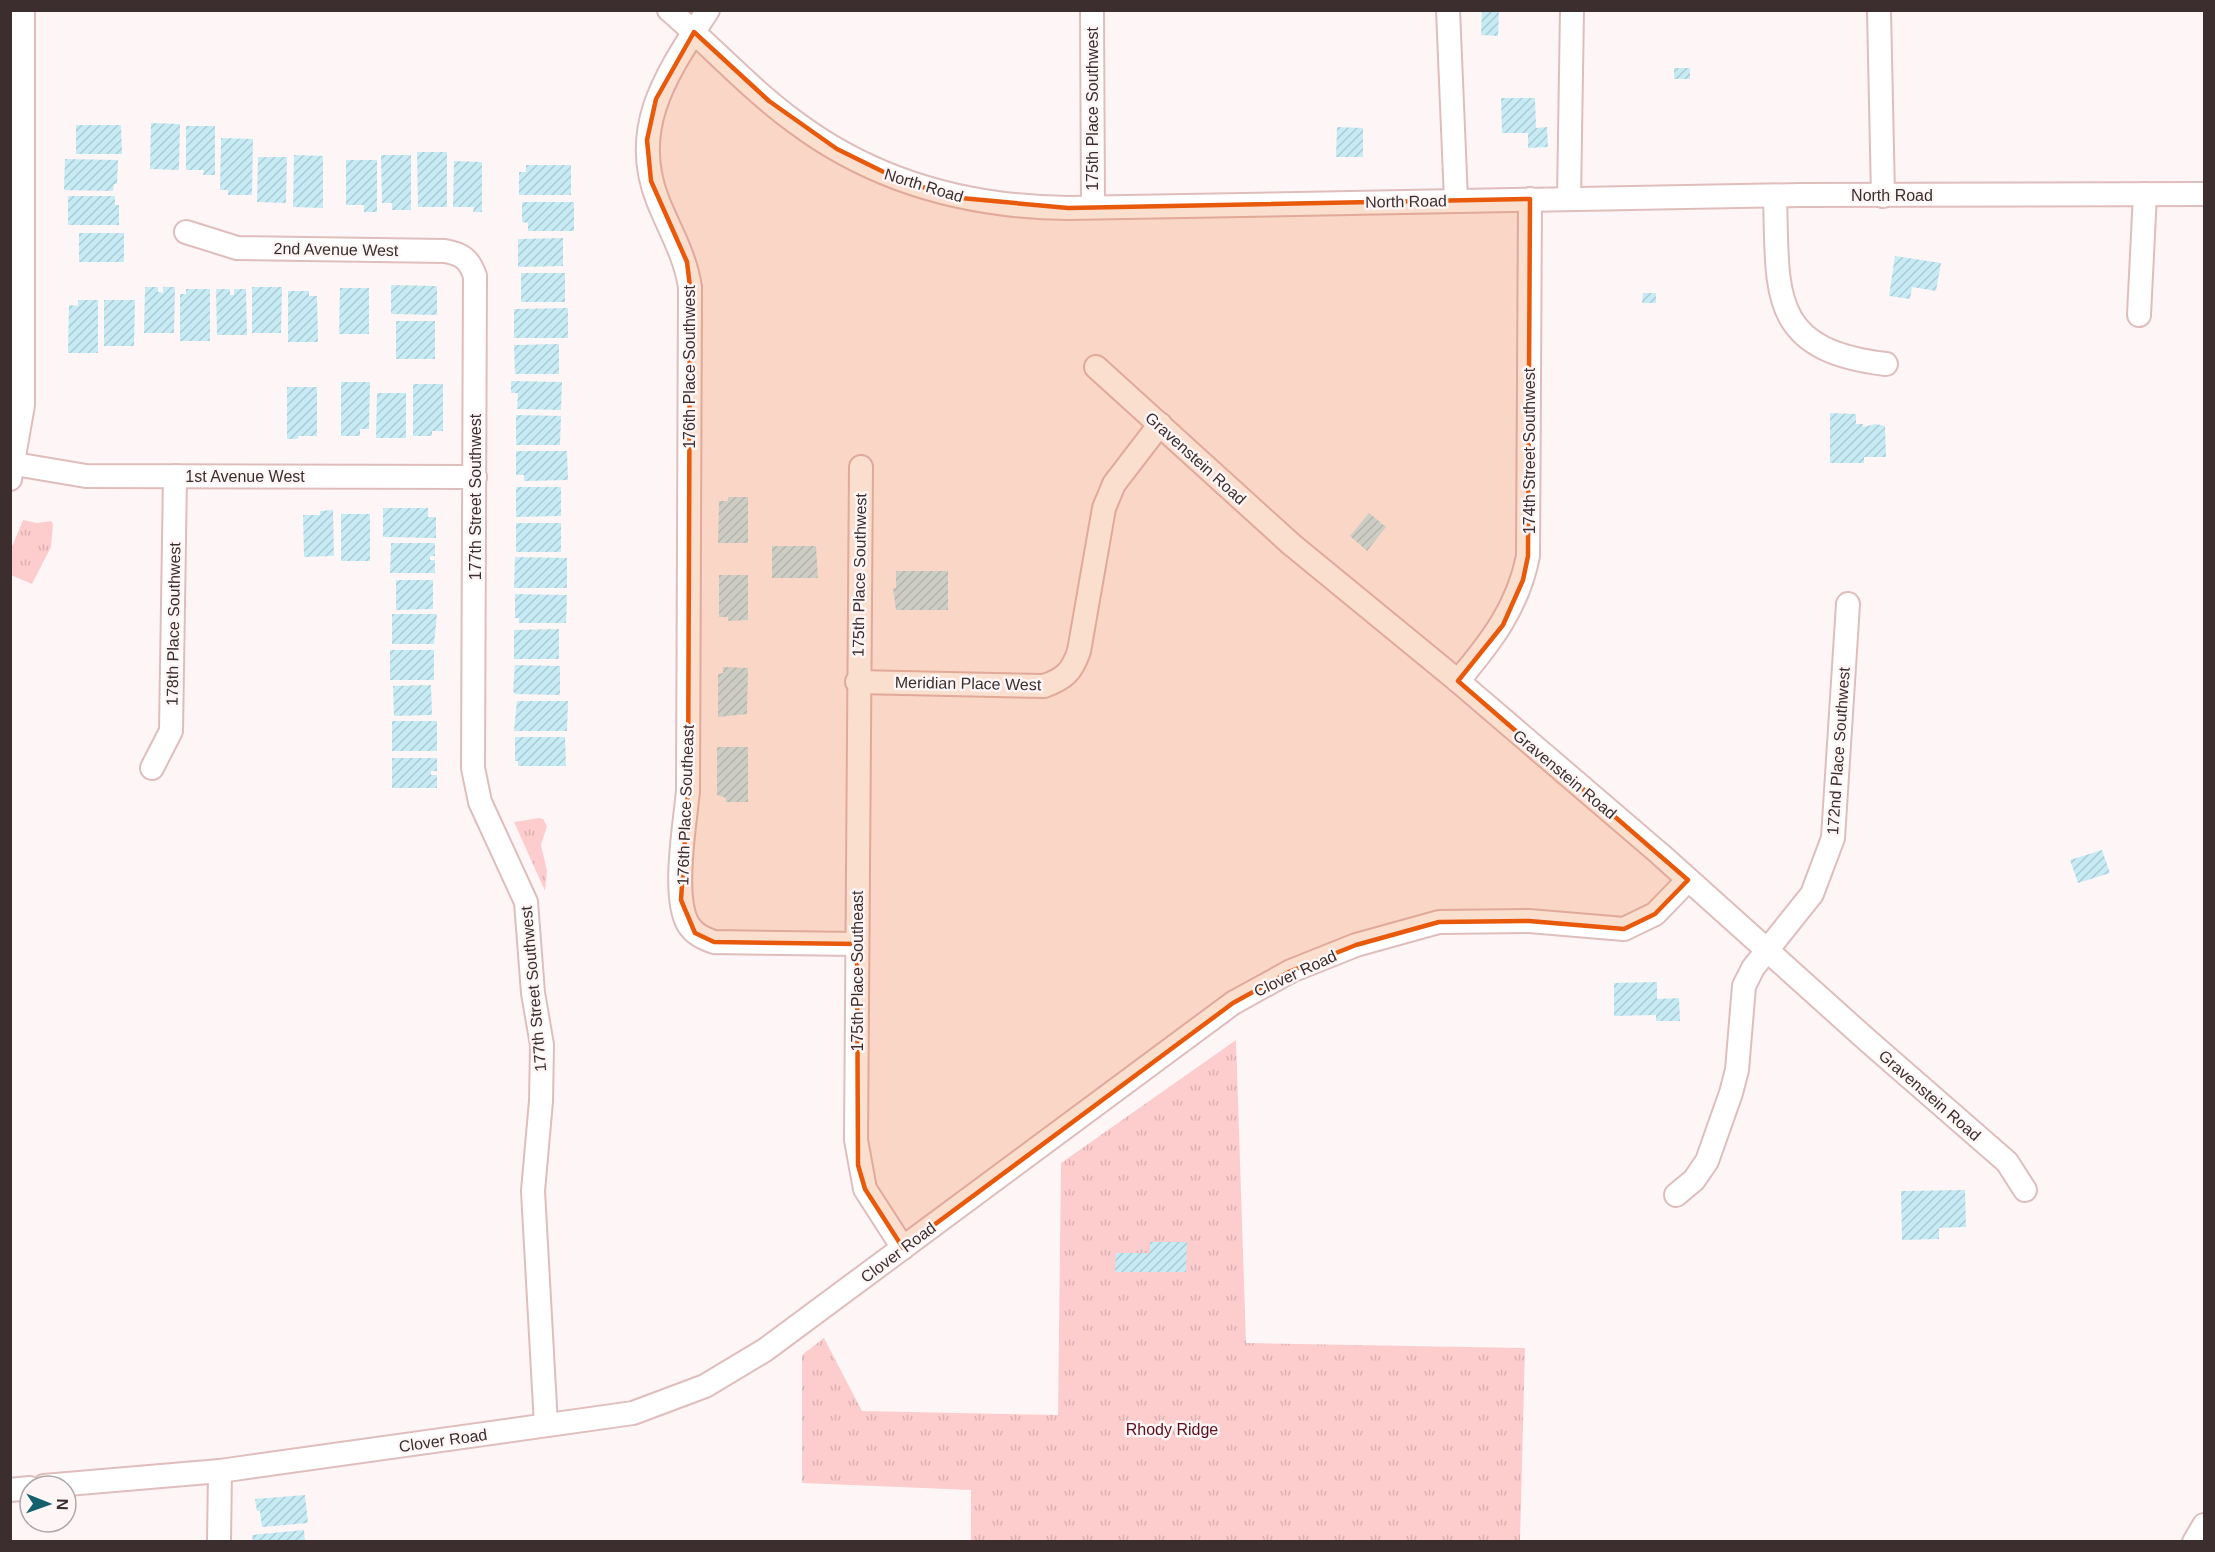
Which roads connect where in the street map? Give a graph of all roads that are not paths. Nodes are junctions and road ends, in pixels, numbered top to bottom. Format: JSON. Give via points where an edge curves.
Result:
{"nodes":[{"id":1,"x":23,"y":10,"type":"edge"},
{"id":2,"x":669,"y":10,"type":"edge"},
{"id":3,"x":708,"y":10,"type":"edge"},
{"id":4,"x":1092,"y":10,"type":"edge"},
{"id":5,"x":1448,"y":10,"type":"edge"},
{"id":6,"x":1572,"y":10,"type":"edge"},
{"id":7,"x":1879,"y":10,"type":"edge"},
{"id":8,"x":694,"y":32,"type":"junction"},
{"id":9,"x":2145,"y":194,"type":"junction"},
{"id":10,"x":2205,"y":194,"type":"edge"},
{"id":11,"x":1775,"y":196,"type":"junction"},
{"id":12,"x":1883,"y":196,"type":"junction"},
{"id":13,"x":1569,"y":199,"type":"junction"},
{"id":14,"x":1456,"y":200,"type":"junction"},
{"id":15,"x":1530,"y":200,"type":"junction"},
{"id":16,"x":1093,"y":207,"type":"junction"},
{"id":17,"x":186,"y":232,"type":"dead end"},
{"id":18,"x":475,"y":276,"type":"joint"},
{"id":19,"x":2139,"y":315,"type":"dead end"},
{"id":20,"x":1886,"y":364,"type":"dead end"},
{"id":21,"x":1096,"y":367,"type":"dead end"},
{"id":22,"x":1160,"y":424,"type":"junction"},
{"id":23,"x":861,"y":467,"type":"dead end"},
{"id":24,"x":13,"y":472,"type":"edge"},
{"id":25,"x":176,"y":476,"type":"junction"},
{"id":26,"x":475,"y":477,"type":"junction"},
{"id":27,"x":1848,"y":604,"type":"dead end"},
{"id":28,"x":688,"y":674,"type":"joint"},
{"id":29,"x":1458,"y":681,"type":"junction"},
{"id":30,"x":857,"y":682,"type":"junction"},
{"id":31,"x":152,"y":768,"type":"dead end"},
{"id":32,"x":1688,"y":880,"type":"junction"},
{"id":33,"x":857,"y":944,"type":"junction"},
{"id":34,"x":1767,"y":951,"type":"junction"},
{"id":35,"x":2025,"y":1190,"type":"dead end"},
{"id":36,"x":1676,"y":1195,"type":"dead end"},
{"id":37,"x":903,"y":1248,"type":"junction"},
{"id":38,"x":546,"y":1425,"type":"junction"},
{"id":39,"x":220,"y":1471,"type":"junction"},
{"id":40,"x":78,"y":1483,"type":"edge"},
{"id":41,"x":2205,"y":1525,"type":"edge"},
{"id":42,"x":219,"y":1542,"type":"edge"},
{"id":43,"x":2194,"y":1542,"type":"edge"}],
"edges":[{"from":1,"to":24,"type":"street","via":[[22,405]]},
{"from":2,"to":8,"type":"street","name":"North Road"},
{"from":3,"to":8,"type":"street","name":"176th Place Southwest"},
{"from":4,"to":16,"type":"street","name":"175th Place Southwest"},
{"from":5,"to":14,"type":"street"},
{"from":6,"to":13,"type":"street"},
{"from":7,"to":12,"type":"street"},
{"from":8,"to":16,"type":"street","name":"North Road","via":[[797,124],[869,167],[961,198],[1032,207]]},
{"from":8,"to":28,"type":"street","name":"176th Place Southwest","via":[[656,99],[647,140],[651,181],[687,262],[690,287]]},
{"from":9,"to":10,"type":"street","name":"North Road"},
{"from":9,"to":12,"type":"street","name":"North Road"},
{"from":9,"to":19,"type":"street"},
{"from":11,"to":12,"type":"street","name":"North Road"},
{"from":11,"to":13,"type":"street","name":"North Road"},
{"from":11,"to":20,"type":"street","via":[[1778,285],[1793,322],[1800,332],[1826,350]]},
{"from":13,"to":15,"type":"street","name":"North Road"},
{"from":14,"to":15,"type":"street","name":"North Road"},
{"from":14,"to":16,"type":"street","name":"North Road"},
{"from":15,"to":29,"type":"street","name":"174th Street Southwest","via":[[1528,556],[1523,580],[1503,625]]},
{"from":17,"to":18,"type":"street","name":"2nd Avenue West","via":[[237,248],[445,251],[460,254],[470,263]]},
{"from":18,"to":26,"type":"street","name":"177th Street Southwest"},
{"from":21,"to":22,"type":"street","name":"Gravenstein Road"},
{"from":22,"to":29,"type":"street","name":"Gravenstein Road","via":[[1291,544]]},
{"from":22,"to":30,"type":"street","name":"Meridian Place West","via":[[1114,484],[1104,508],[1079,651],[1073,668],[1062,680],[1044,686]]},
{"from":23,"to":30,"type":"street","name":"175th Place Southwest"},
{"from":24,"to":25,"type":"street","name":"1st Avenue West"},
{"from":25,"to":26,"type":"street","name":"1st Avenue West"},
{"from":25,"to":31,"type":"street","name":"178th Place Southwest","via":[[171,731]]},
{"from":26,"to":38,"type":"street","name":"177th Street Southwest","via":[[474,768],[480,802],[526,902],[533,993],[542,1045],[542,1101],[533,1191]]},
{"from":27,"to":34,"type":"street","name":"172nd Place Southwest","via":[[1833,838],[1812,894]]},
{"from":28,"to":33,"type":"street","name":"176th Place Southeast","via":[[688,791],[681,900],[688,924],[702,938],[720,942]]},
{"from":29,"to":32,"type":"street","name":"Gravenstein Road"},
{"from":30,"to":33,"type":"street","name":"175th Place Southeast"},
{"from":32,"to":34,"type":"street","name":"Gravenstein Road"},
{"from":32,"to":37,"type":"street","name":"Clover Road","via":[[1655,914],[1624,929],[1529,921],[1439,922],[1356,945],[1292,971],[1233,1003]]},
{"from":33,"to":37,"type":"street","name":"175th Place Southeast","via":[[858,1166],[865,1189]]},
{"from":34,"to":35,"type":"street","name":"Gravenstein Road","via":[[2007,1162]]},
{"from":34,"to":36,"type":"street","name":"172nd Place Southwest","via":[[1744,986],[1737,1070],[1707,1161],[1694,1180]]},
{"from":37,"to":38,"type":"street","name":"Clover Road","via":[[765,1350],[705,1386],[633,1413]]},
{"from":38,"to":39,"type":"street","name":"Clover Road"},
{"from":39,"to":40,"type":"street","name":"Clover Road"},
{"from":39,"to":42,"type":"street"},
{"from":41,"to":43,"type":"street"}]}
